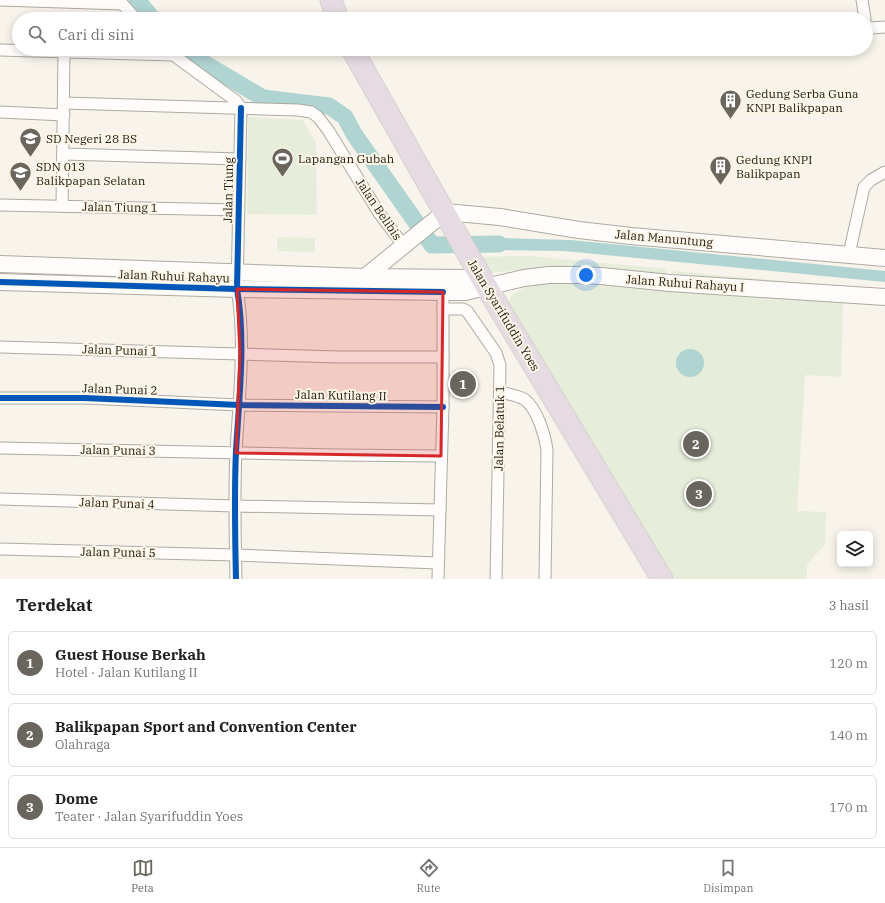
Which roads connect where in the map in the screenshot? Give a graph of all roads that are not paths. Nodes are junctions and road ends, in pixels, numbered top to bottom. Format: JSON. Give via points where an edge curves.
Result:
{"nodes":[{"id":1,"x":0,"y":0,"type":"edge"},
{"id":2,"x":331,"y":0,"type":"edge"},
{"id":3,"x":862,"y":0,"type":"edge"},
{"id":4,"x":121,"y":2,"type":"edge"},
{"id":5,"x":130,"y":12,"type":"edge"},
{"id":6,"x":335,"y":12,"type":"edge"},
{"id":7,"x":864,"y":12,"type":"edge"},
{"id":8,"x":885,"y":27,"type":"edge"},
{"id":9,"x":873,"y":28,"type":"edge"},
{"id":10,"x":0,"y":50,"type":"edge"},
{"id":11,"x":12,"y":50,"type":"edge"},
{"id":12,"x":64,"y":56,"type":"edge"},
{"id":13,"x":174,"y":56,"type":"edge"},
{"id":14,"x":356,"y":56,"type":"edge"},
{"id":15,"x":64,"y":103,"type":"junction"},
{"id":16,"x":240,"y":108,"type":"junction"},
{"id":17,"x":0,"y":112,"type":"edge"},
{"id":18,"x":64,"y":115,"type":"junction"},
{"id":19,"x":63,"y":154,"type":"junction"},
{"id":20,"x":240,"y":159,"type":"junction"},
{"id":21,"x":885,"y":172,"type":"edge"},
{"id":22,"x":0,"y":205,"type":"edge"},
{"id":23,"x":62,"y":206,"type":"junction"},
{"id":24,"x":239,"y":210,"type":"junction"},
{"id":25,"x":440,"y":217,"type":"junction"},
{"id":26,"x":408,"y":243,"type":"junction"},
{"id":27,"x":849,"y":254,"type":"junction"},
{"id":28,"x":885,"y":258,"type":"edge"},
{"id":29,"x":0,"y":264,"type":"edge"},
{"id":30,"x":237,"y":272,"type":"junction"},
{"id":31,"x":365,"y":277,"type":"junction"},
{"id":32,"x":0,"y":282,"type":"edge"},
{"id":33,"x":486,"y":286,"type":"junction"},
{"id":34,"x":237,"y":289,"type":"junction"},
{"id":35,"x":442,"y":292,"type":"junction"},
{"id":36,"x":885,"y":297,"type":"edge"},
{"id":37,"x":443,"y":309,"type":"junction"},
{"id":38,"x":0,"y":347,"type":"edge"},
{"id":39,"x":240,"y":354,"type":"junction"},
{"id":40,"x":443,"y":357,"type":"junction"},
{"id":41,"x":500,"y":392,"type":"junction"},
{"id":42,"x":0,"y":398,"type":"edge"},
{"id":43,"x":239,"y":405,"type":"junction"},
{"id":44,"x":442,"y":407,"type":"junction"},
{"id":45,"x":0,"y":448,"type":"edge"},
{"id":46,"x":236,"y":453,"type":"junction"},
{"id":47,"x":441,"y":456,"type":"junction"},
{"id":48,"x":0,"y":499,"type":"edge"},
{"id":49,"x":235,"y":506,"type":"junction"},
{"id":50,"x":440,"y":510,"type":"junction"},
{"id":51,"x":0,"y":549,"type":"edge"},
{"id":52,"x":235,"y":555,"type":"junction"},
{"id":53,"x":438,"y":563,"type":"junction"},
{"id":54,"x":236,"y":579,"type":"edge"},
{"id":55,"x":438,"y":579,"type":"edge"},
{"id":56,"x":496,"y":579,"type":"edge"},
{"id":57,"x":546,"y":579,"type":"edge"},
{"id":58,"x":662,"y":579,"type":"edge"}],
"edges":[{"from":1,"to":4,"type":"street"},
{"from":2,"to":6,"type":"highway"},
{"from":3,"to":7,"type":"street"},
{"from":4,"to":5,"type":"street"},
{"from":8,"to":9,"type":"street"},
{"from":10,"to":11,"type":"street"},
{"from":12,"to":15,"type":"street"},
{"from":13,"to":16,"type":"street","via":[[236,101]]},
{"from":14,"to":25,"type":"highway","name":"Jalan Syarifuddin Yoes"},
{"from":15,"to":16,"type":"street","name":"Jalan Belibis"},
{"from":15,"to":18,"type":"street"},
{"from":16,"to":20,"type":"street","name":"Jalan Tiung"},
{"from":16,"to":26,"type":"street","name":"Jalan Belibis","via":[[312,112],[328,130],[379,213]]},
{"from":17,"to":18,"type":"street"},
{"from":18,"to":19,"type":"street"},
{"from":19,"to":20,"type":"street"},
{"from":19,"to":23,"type":"street"},
{"from":20,"to":24,"type":"street","name":"Jalan Tiung"},
{"from":21,"to":27,"type":"street","via":[[864,187]]},
{"from":22,"to":23,"type":"street","name":"Jalan Tiung 1"},
{"from":23,"to":24,"type":"street","name":"Jalan Tiung 1"},
{"from":24,"to":30,"type":"street","name":"Jalan Tiung"},
{"from":25,"to":26,"type":"main road"},
{"from":25,"to":27,"type":"main road","name":"Jalan Manuntung","via":[[500,217],[631,236]]},
{"from":25,"to":33,"type":"highway","name":"Jalan Syarifuddin Yoes","via":[[456,232]]},
{"from":26,"to":31,"type":"main road"},
{"from":27,"to":28,"type":"main road","name":"Jalan Manuntung"},
{"from":29,"to":30,"type":"main road","name":"Jalan Ruhui Rahayu"},
{"from":30,"to":31,"type":"main road","name":"Jalan Ruhui Rahayu"},
{"from":30,"to":34,"type":"street","name":"Jalan Tiung"},
{"from":31,"to":33,"type":"main road","name":"Jalan Ruhui Rahayu","via":[[466,278]]},
{"from":32,"to":34,"type":"main road","name":"Jalan Ruhui Rahayu"},
{"from":33,"to":35,"type":"main road","name":"Jalan Ruhui Rahayu","via":[[465,292]]},
{"from":33,"to":36,"type":"main road","name":"Jalan Ruhui Rahayu I","via":[[530,277],[577,275]]},
{"from":33,"to":58,"type":"highway","name":"Jalan Syarifuddin Yoes"},
{"from":34,"to":35,"type":"main road","name":"Jalan Ruhui Rahayu"},
{"from":34,"to":39,"type":"street","name":"Jalan Tiung","via":[[240,306]]},
{"from":35,"to":37,"type":"street"},
{"from":37,"to":40,"type":"street"},
{"from":37,"to":41,"type":"street","name":"Jalan Belatuk 1","via":[[467,311],[496,353],[500,365]]},
{"from":38,"to":39,"type":"street","name":"Jalan Punai 1"},
{"from":39,"to":40,"type":"street","name":"Jalan Punai 1"},
{"from":39,"to":43,"type":"street","name":"Jalan Tiung"},
{"from":40,"to":44,"type":"street"},
{"from":41,"to":56,"type":"street","name":"Jalan Belatuk 1"},
{"from":41,"to":57,"type":"street","via":[[526,400],[540,422],[544,434],[547,450]]},
{"from":42,"to":43,"type":"street","name":"Jalan Punai 2","via":[[85,398]]},
{"from":43,"to":44,"type":"street","name":"Jalan Kutilang II"},
{"from":43,"to":46,"type":"street","name":"Jalan Tiung"},
{"from":44,"to":47,"type":"street"},
{"from":45,"to":46,"type":"street","name":"Jalan Punai 3"},
{"from":46,"to":47,"type":"street","name":"Jalan Punai 3"},
{"from":46,"to":49,"type":"street","name":"Jalan Tiung"},
{"from":47,"to":50,"type":"street"},
{"from":48,"to":49,"type":"street","name":"Jalan Punai 4"},
{"from":49,"to":50,"type":"street","name":"Jalan Punai 4"},
{"from":49,"to":52,"type":"street","name":"Jalan Tiung"},
{"from":50,"to":53,"type":"street"},
{"from":51,"to":52,"type":"street","name":"Jalan Punai 5"},
{"from":52,"to":53,"type":"street","name":"Jalan Punai 5"},
{"from":52,"to":54,"type":"street","name":"Jalan Tiung"},
{"from":53,"to":55,"type":"street"}]}
